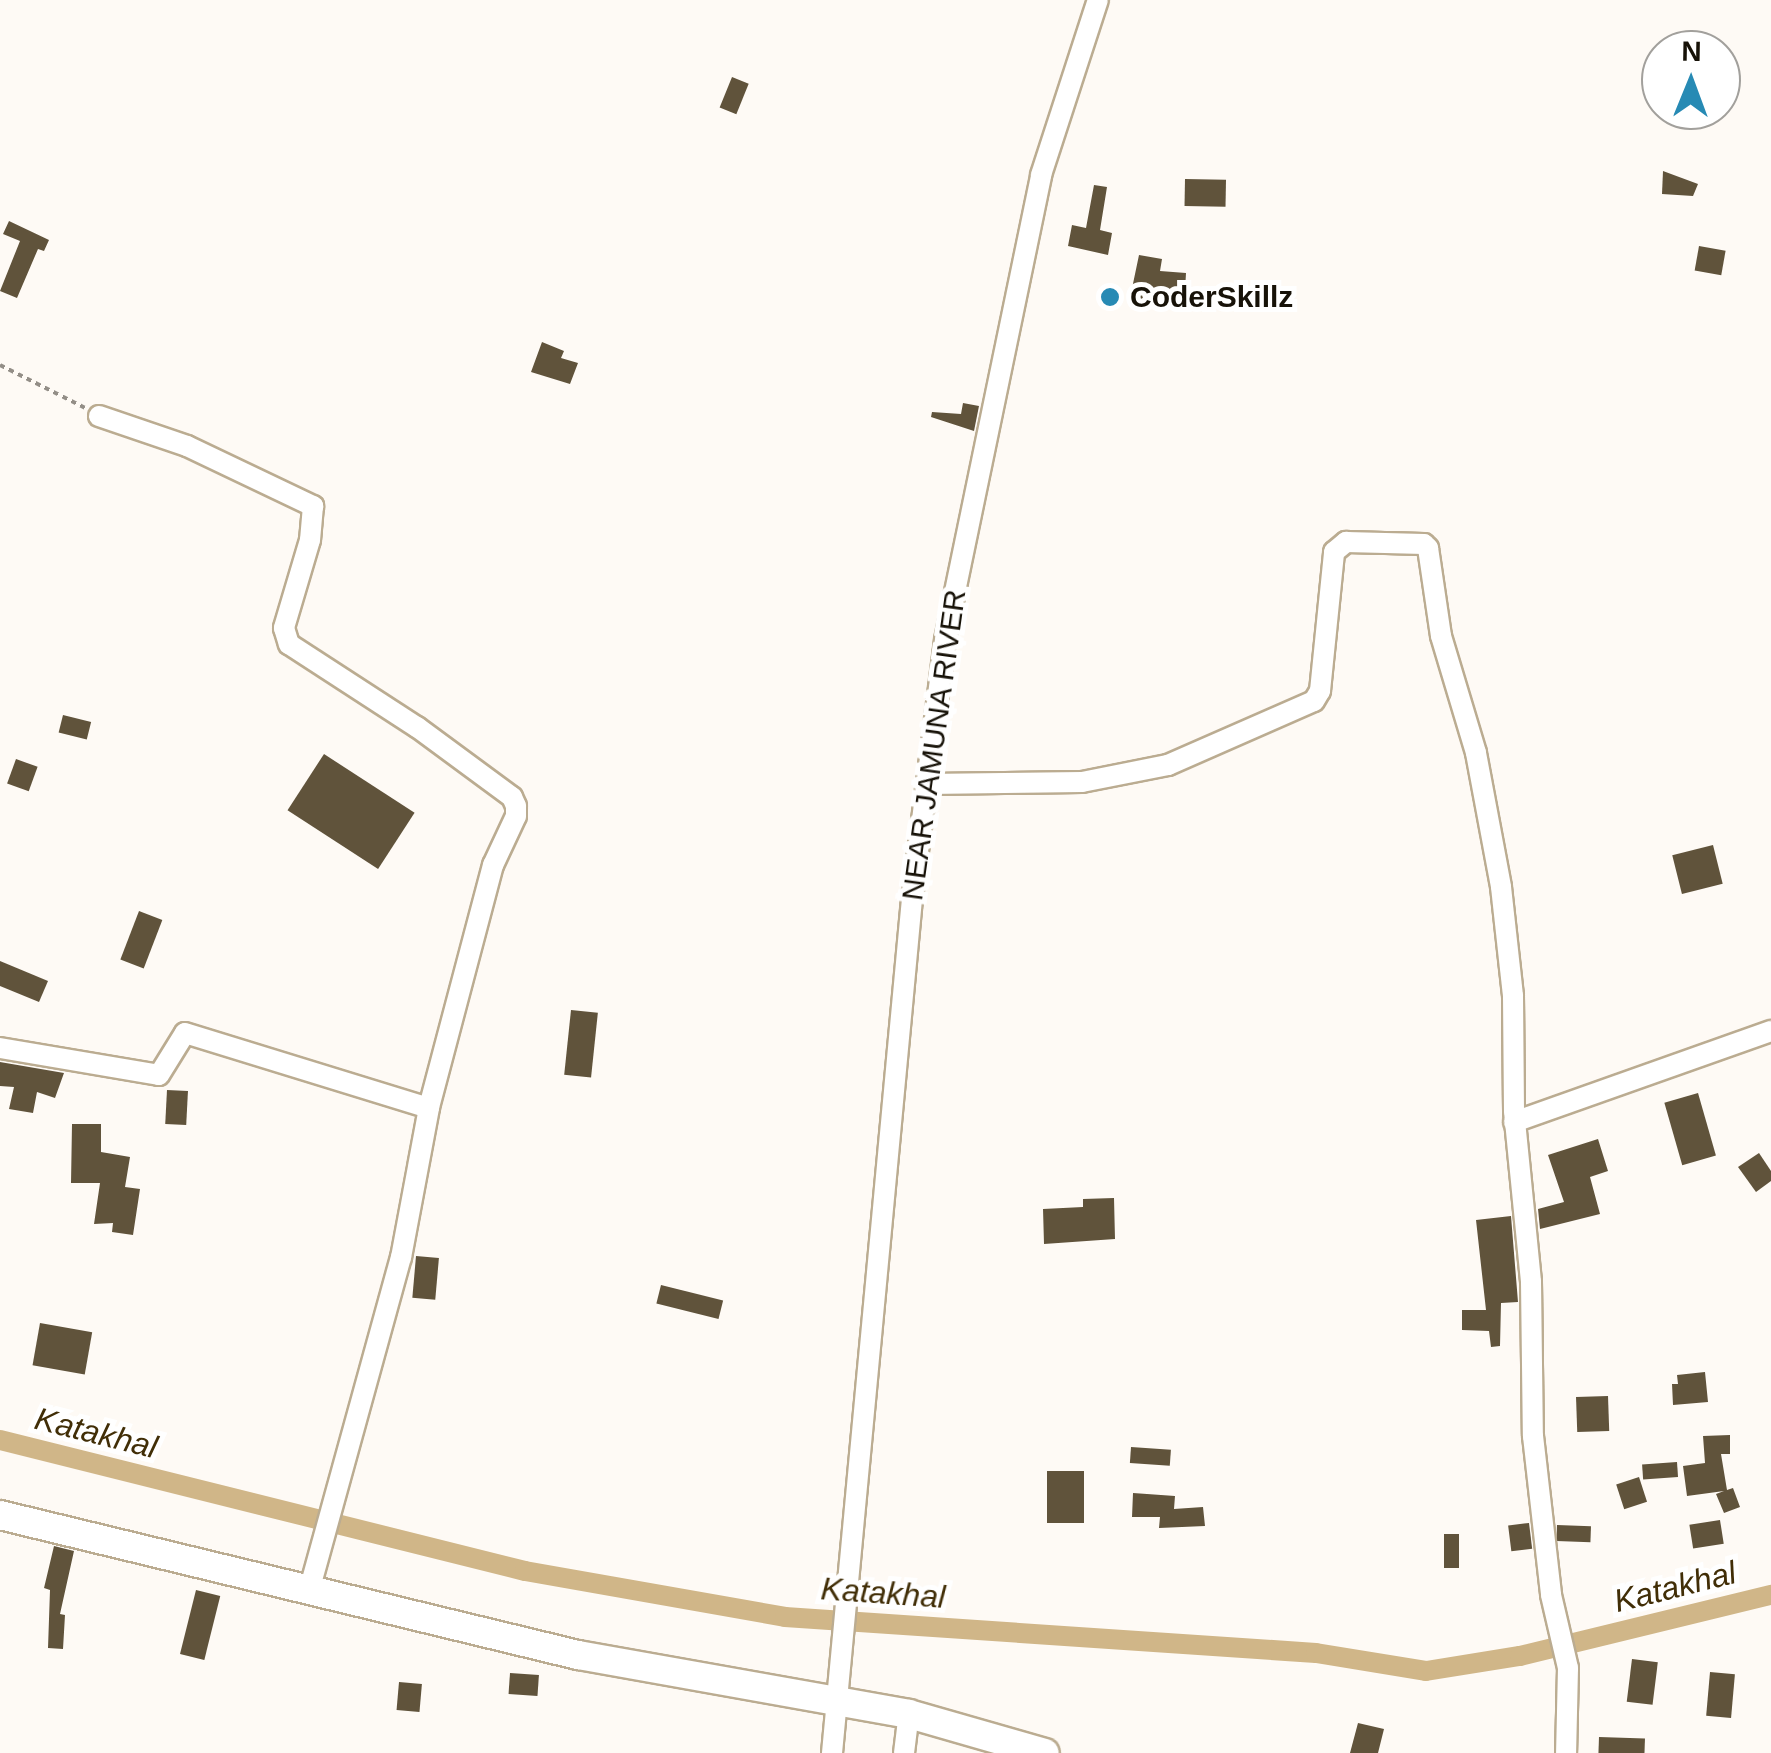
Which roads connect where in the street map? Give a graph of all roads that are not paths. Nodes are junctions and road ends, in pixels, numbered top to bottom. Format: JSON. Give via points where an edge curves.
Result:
{"nodes":[{"id":1,"x":1098,"y":0,"type":"edge"},
{"id":2,"x":100,"y":416,"type":"road end"},
{"id":3,"x":926,"y":784,"type":"junction"},
{"id":4,"x":1771,"y":1031,"type":"edge"},
{"id":5,"x":0,"y":1048,"type":"edge"},
{"id":6,"x":430,"y":1108,"type":"junction"},
{"id":7,"x":1514,"y":1122,"type":"junction"},
{"id":8,"x":0,"y":1514,"type":"edge"},
{"id":9,"x":314,"y":1578,"type":"junction"},
{"id":10,"x":838,"y":1690,"type":"junction"},
{"id":11,"x":909,"y":1714,"type":"junction"},
{"id":12,"x":832,"y":1753,"type":"edge"},
{"id":13,"x":904,"y":1753,"type":"edge"},
{"id":14,"x":1045,"y":1753,"type":"edge"},
{"id":15,"x":1566,"y":1753,"type":"edge"}],
"edges":[{"from":1,"to":3,"type":"street","name":"NEAR JAMUNA RIVER","via":[[1041,175],[950,606]]},
{"from":2,"to":6,"type":"street","via":[[187,446],[313,506],[284,628],[289,644],[512,796],[516,816],[494,864]]},
{"from":3,"to":7,"type":"street","via":[[1082,782],[1168,765],[1314,701],[1334,552],[1346,542],[1424,544],[1441,636],[1476,752],[1501,887],[1514,996]]},
{"from":3,"to":10,"type":"street","name":"NEAR JAMUNA RIVER"},
{"from":4,"to":7,"type":"street"},
{"from":5,"to":6,"type":"street","via":[[159,1075],[185,1033]]},
{"from":6,"to":9,"type":"street","via":[[401,1257]]},
{"from":7,"to":15,"type":"street","via":[[1530,1282],[1532,1436],[1568,1668]]},
{"from":8,"to":9,"type":"main road"},
{"from":9,"to":10,"type":"main road","via":[[578,1655]]},
{"from":10,"to":11,"type":"main road"},
{"from":10,"to":12,"type":"street","name":"NEAR JAMUNA RIVER"},
{"from":11,"to":13,"type":"street"},
{"from":11,"to":14,"type":"main road"}]}
